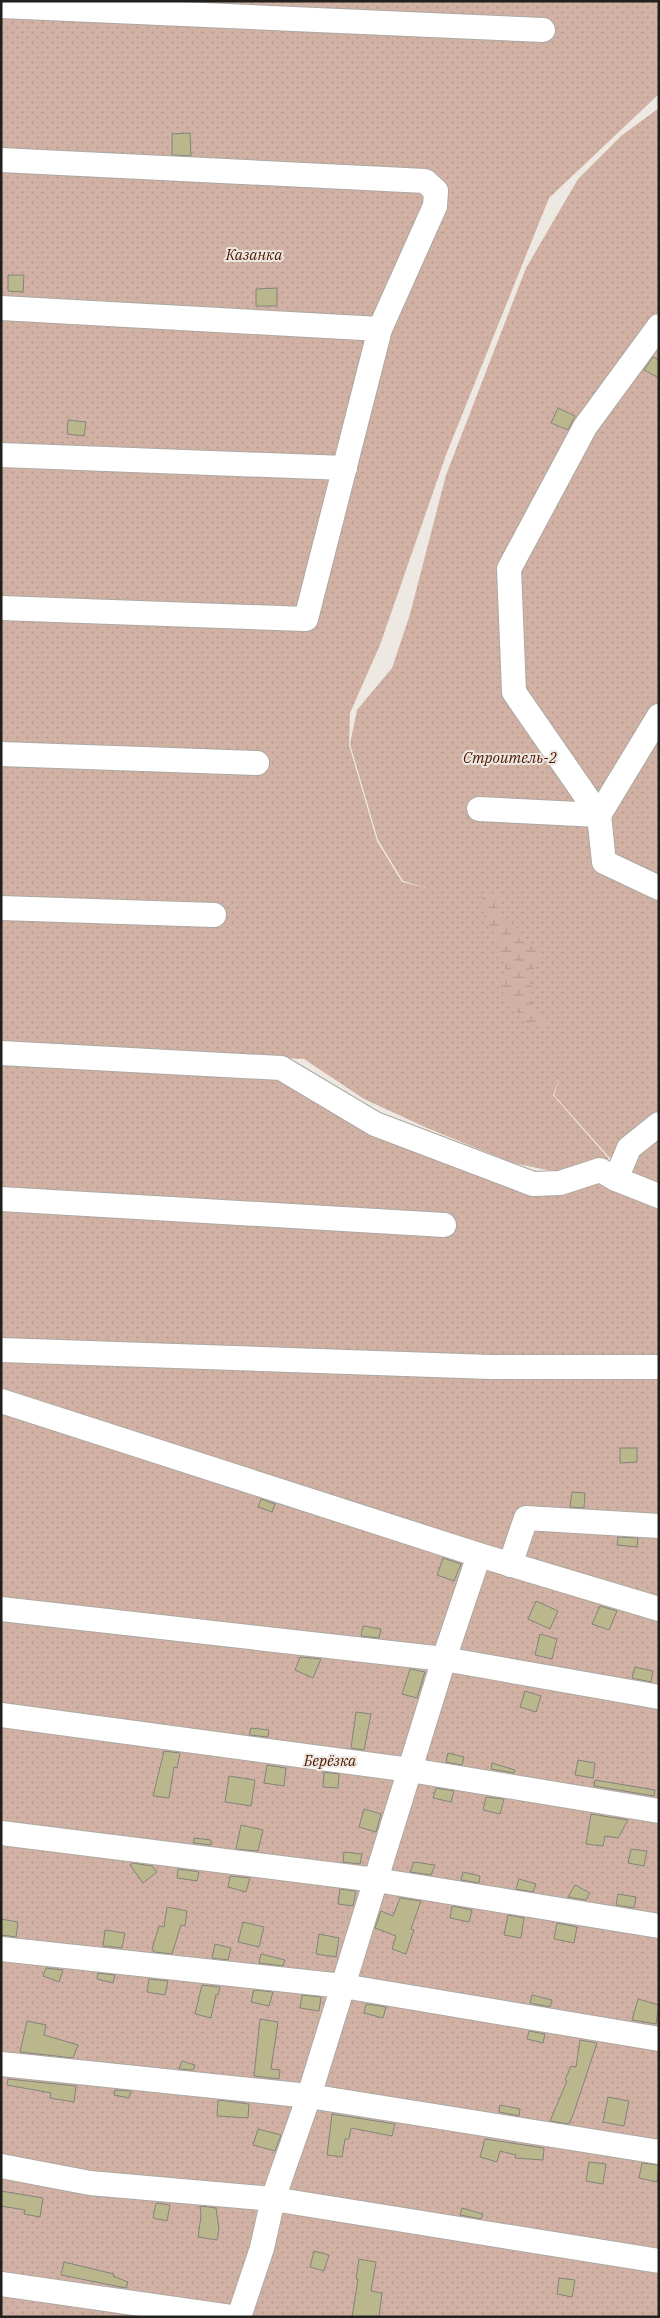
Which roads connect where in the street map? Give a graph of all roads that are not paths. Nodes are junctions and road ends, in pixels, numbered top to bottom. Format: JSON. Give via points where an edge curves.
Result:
{"nodes":[{"id":1,"x":1,"y":6,"type":"edge"},
{"id":2,"x":543,"y":30,"type":"dead end"},
{"id":3,"x":1,"y":160,"type":"edge"},
{"id":4,"x":1,"y":308,"type":"edge"},
{"id":5,"x":659,"y":326,"type":"edge"},
{"id":6,"x":380,"y":329,"type":"junction"},
{"id":7,"x":1,"y":455,"type":"edge"},
{"id":8,"x":345,"y":468,"type":"junction"},
{"id":9,"x":1,"y":608,"type":"edge"},
{"id":10,"x":659,"y":716,"type":"edge"},
{"id":11,"x":1,"y":754,"type":"edge"},
{"id":12,"x":257,"y":763,"type":"dead end"},
{"id":13,"x":479,"y":809,"type":"dead end"},
{"id":14,"x":599,"y":814,"type":"junction"},
{"id":15,"x":659,"y":888,"type":"edge"},
{"id":16,"x":1,"y":908,"type":"edge"},
{"id":17,"x":214,"y":915,"type":"dead end"},
{"id":18,"x":1,"y":1053,"type":"edge"},
{"id":19,"x":659,"y":1124,"type":"edge"},
{"id":20,"x":616,"y":1179,"type":"junction"},
{"id":21,"x":659,"y":1196,"type":"edge"},
{"id":22,"x":1,"y":1199,"type":"edge"},
{"id":23,"x":444,"y":1225,"type":"dead end"},
{"id":24,"x":1,"y":1350,"type":"edge"},
{"id":25,"x":659,"y":1368,"type":"edge"},
{"id":26,"x":1,"y":1401,"type":"edge"},
{"id":27,"x":659,"y":1526,"type":"edge"},
{"id":28,"x":479,"y":1556,"type":"junction"},
{"id":29,"x":510,"y":1565,"type":"junction"},
{"id":30,"x":1,"y":1609,"type":"edge"},
{"id":31,"x":659,"y":1609,"type":"edge"},
{"id":32,"x":444,"y":1660,"type":"junction"},
{"id":33,"x":659,"y":1697,"type":"edge"},
{"id":34,"x":1,"y":1715,"type":"edge"},
{"id":35,"x":410,"y":1770,"type":"junction"},
{"id":36,"x":659,"y":1811,"type":"edge"},
{"id":37,"x":1,"y":1833,"type":"edge"},
{"id":38,"x":376,"y":1880,"type":"junction"},
{"id":39,"x":659,"y":1926,"type":"edge"},
{"id":40,"x":1,"y":1949,"type":"edge"},
{"id":41,"x":343,"y":1986,"type":"junction"},
{"id":42,"x":659,"y":2039,"type":"edge"},
{"id":43,"x":1,"y":2064,"type":"edge"},
{"id":44,"x":309,"y":2096,"type":"junction"},
{"id":45,"x":659,"y":2152,"type":"edge"},
{"id":46,"x":1,"y":2166,"type":"edge"},
{"id":47,"x":274,"y":2199,"type":"junction"},
{"id":48,"x":659,"y":2262,"type":"edge"},
{"id":49,"x":1,"y":2284,"type":"edge"},
{"id":50,"x":231,"y":2317,"type":"edge"},
{"id":51,"x":239,"y":2317,"type":"edge"}],
"edges":[{"from":1,"to":2,"type":"lane"},
{"from":3,"to":6,"type":"lane","via":[[425,181],[436,191],[434,206]]},
{"from":4,"to":6,"type":"lane"},
{"from":5,"to":14,"type":"lane","via":[[585,427],[509,569],[514,692]]},
{"from":6,"to":8,"type":"lane"},
{"from":7,"to":8,"type":"lane"},
{"from":8,"to":9,"type":"lane","via":[[306,619]]},
{"from":10,"to":14,"type":"lane"},
{"from":11,"to":12,"type":"lane"},
{"from":13,"to":14,"type":"lane"},
{"from":14,"to":15,"type":"lane","via":[[604,862]]},
{"from":16,"to":17,"type":"lane"},
{"from":18,"to":20,"type":"lane","via":[[281,1068],[375,1124],[534,1184],[560,1183],[600,1170]]},
{"from":19,"to":20,"type":"lane","via":[[629,1148]]},
{"from":20,"to":21,"type":"lane"},
{"from":22,"to":23,"type":"lane"},
{"from":24,"to":25,"type":"lane","via":[[480,1367]]},
{"from":26,"to":28,"type":"lane"},
{"from":27,"to":29,"type":"lane","via":[[526,1518]]},
{"from":28,"to":29,"type":"lane"},
{"from":28,"to":32,"type":"lane"},
{"from":29,"to":31,"type":"lane"},
{"from":30,"to":32,"type":"lane"},
{"from":32,"to":33,"type":"lane"},
{"from":32,"to":35,"type":"lane"},
{"from":34,"to":35,"type":"lane"},
{"from":35,"to":36,"type":"lane"},
{"from":35,"to":38,"type":"lane"},
{"from":37,"to":38,"type":"lane"},
{"from":38,"to":39,"type":"lane"},
{"from":38,"to":41,"type":"lane"},
{"from":40,"to":41,"type":"lane"},
{"from":41,"to":42,"type":"lane"},
{"from":41,"to":44,"type":"lane"},
{"from":43,"to":44,"type":"lane"},
{"from":44,"to":45,"type":"lane"},
{"from":44,"to":47,"type":"lane"},
{"from":46,"to":47,"type":"lane","via":[[90,2183]]},
{"from":47,"to":48,"type":"lane"},
{"from":47,"to":51,"type":"lane"},
{"from":49,"to":50,"type":"lane"}]}
